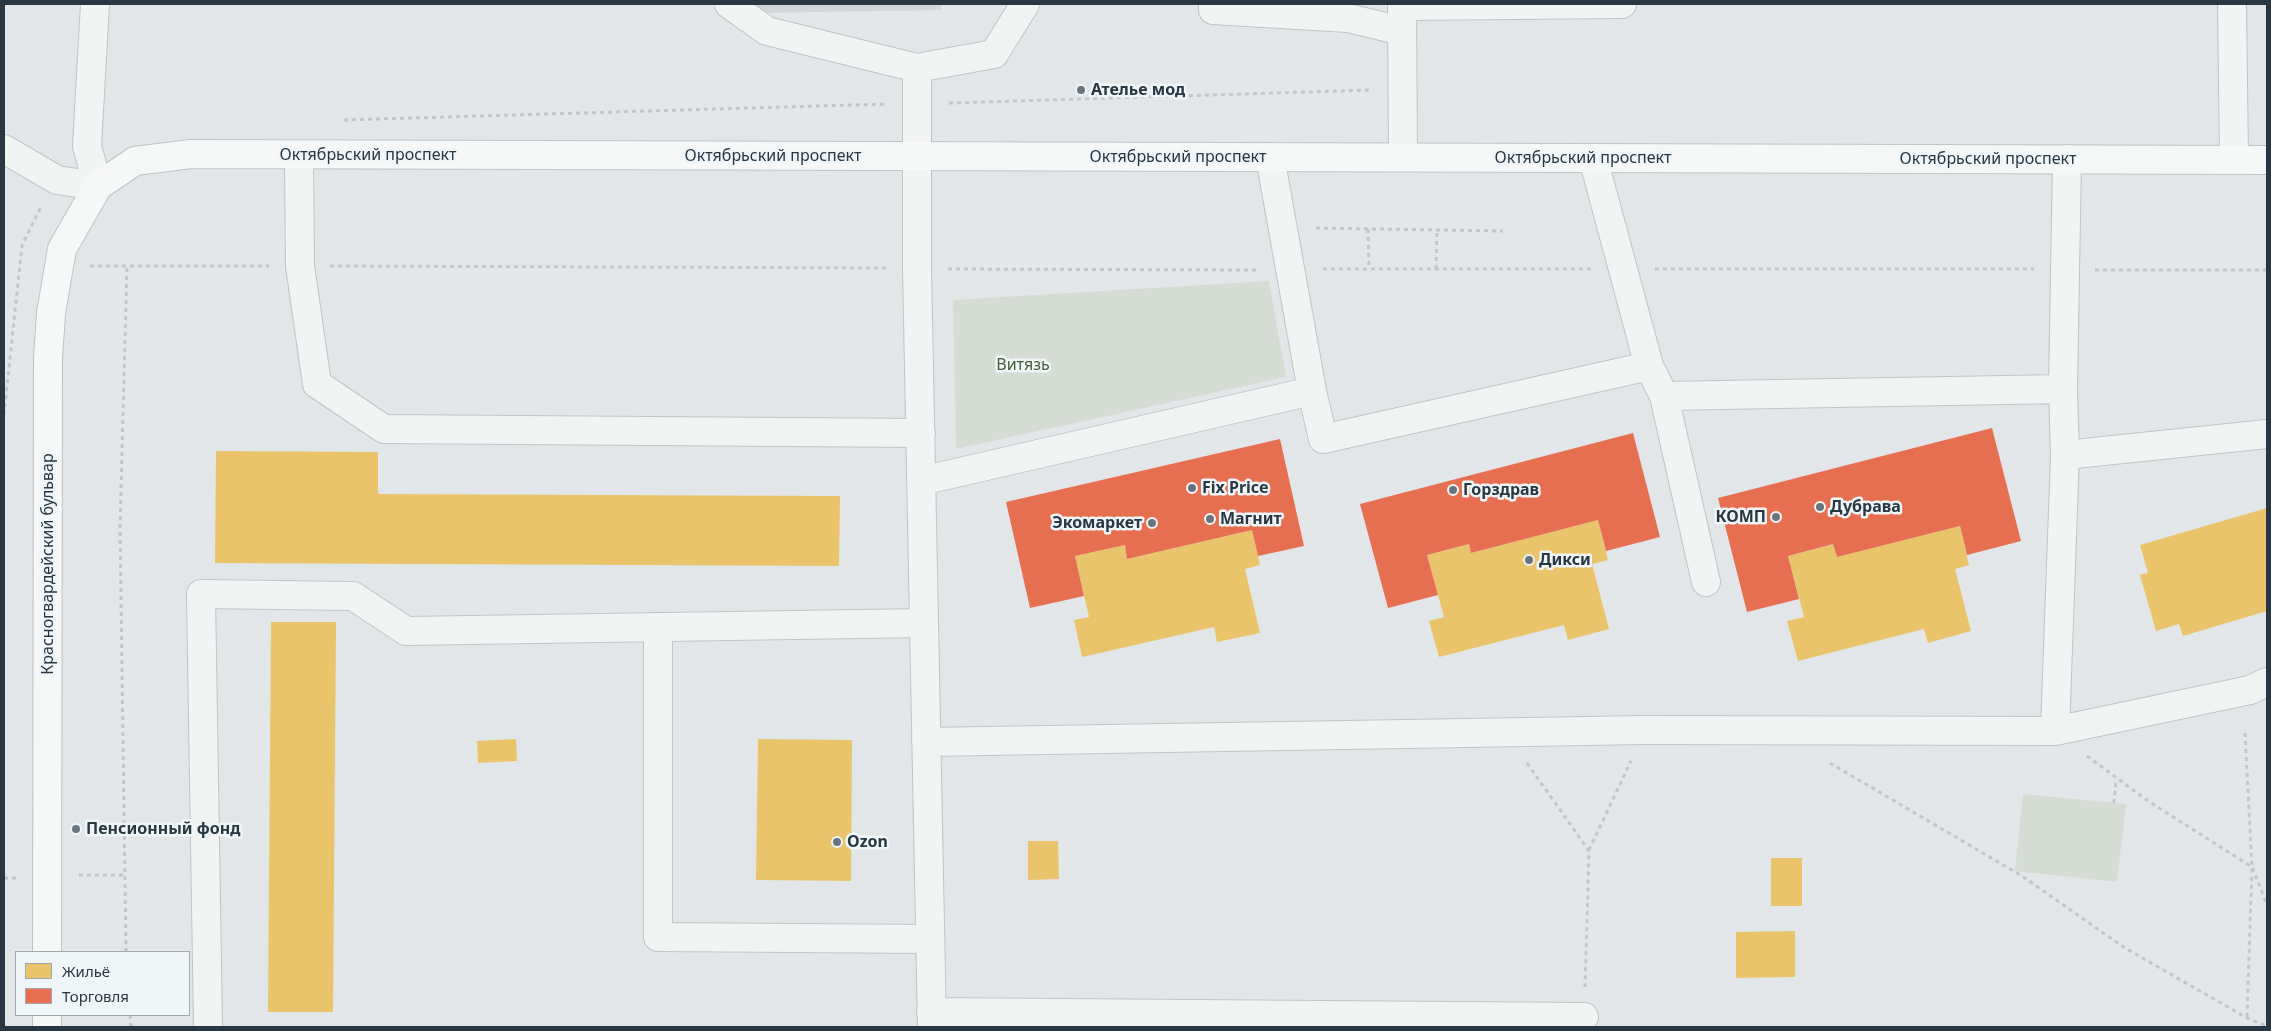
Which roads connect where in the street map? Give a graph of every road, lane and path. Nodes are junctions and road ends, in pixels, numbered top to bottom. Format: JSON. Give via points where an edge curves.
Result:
{"nodes":[{"id":1,"x":95,"y":4,"type":"edge"},
{"id":2,"x":729,"y":4,"type":"edge"},
{"id":3,"x":1025,"y":4,"type":"edge"},
{"id":4,"x":1213,"y":4,"type":"edge"},
{"id":5,"x":1622,"y":4,"type":"edge"},
{"id":6,"x":2232,"y":4,"type":"edge"},
{"id":7,"x":1432,"y":5,"type":"edge"},
{"id":8,"x":1348,"y":11,"type":"edge"},
{"id":9,"x":1402,"y":31,"type":"junction"},
{"id":10,"x":917,"y":68,"type":"junction"},
{"id":11,"x":4,"y":149,"type":"edge"},
{"id":12,"x":299,"y":155,"type":"junction"},
{"id":13,"x":918,"y":156,"type":"junction"},
{"id":14,"x":1270,"y":157,"type":"junction"},
{"id":15,"x":1403,"y":158,"type":"junction"},
{"id":16,"x":1593,"y":158,"type":"junction"},
{"id":17,"x":2067,"y":159,"type":"junction"},
{"id":18,"x":2234,"y":160,"type":"junction"},
{"id":19,"x":2267,"y":160,"type":"edge"},
{"id":20,"x":98,"y":186,"type":"junction"},
{"id":21,"x":1368,"y":229,"type":"junction"},
{"id":22,"x":1436,"y":230,"type":"junction"},
{"id":23,"x":1503,"y":231,"type":"dead end"},
{"id":24,"x":1316,"y":236,"type":"dead end"},
{"id":25,"x":300,"y":266,"type":"junction"},
{"id":26,"x":917,"y":268,"type":"junction"},
{"id":27,"x":1290,"y":269,"type":"junction"},
{"id":28,"x":1369,"y":269,"type":"junction"},
{"id":29,"x":1436,"y":269,"type":"junction"},
{"id":30,"x":1622,"y":269,"type":"junction"},
{"id":31,"x":2065,"y":270,"type":"junction"},
{"id":32,"x":2267,"y":270,"type":"edge"},
{"id":33,"x":1649,"y":366,"type":"junction"},
{"id":34,"x":2064,"y":389,"type":"junction"},
{"id":35,"x":1312,"y":391,"type":"junction"},
{"id":36,"x":1664,"y":396,"type":"junction"},
{"id":37,"x":921,"y":433,"type":"junction"},
{"id":38,"x":2267,"y":434,"type":"edge"},
{"id":39,"x":2065,"y":455,"type":"junction"},
{"id":40,"x":921,"y":481,"type":"junction"},
{"id":41,"x":1706,"y":582,"type":"dead end"},
{"id":42,"x":924,"y":623,"type":"junction"},
{"id":43,"x":658,"y":627,"type":"junction"},
{"id":44,"x":2267,"y":682,"type":"edge"},
{"id":45,"x":1646,"y":730,"type":"junction"},
{"id":46,"x":2055,"y":731,"type":"junction"},
{"id":47,"x":1505,"y":733,"type":"junction"},
{"id":48,"x":2245,"y":733,"type":"dead end"},
{"id":49,"x":926,"y":742,"type":"junction"},
{"id":50,"x":2080,"y":751,"type":"dead end"},
{"id":51,"x":1827,"y":761,"type":"dead end"},
{"id":52,"x":2116,"y":778,"type":"junction"},
{"id":53,"x":2114,"y":803,"type":"dead end"},
{"id":54,"x":1589,"y":851,"type":"junction"},
{"id":55,"x":2252,"y":867,"type":"junction"},
{"id":56,"x":2267,"y":905,"type":"edge"},
{"id":57,"x":930,"y":939,"type":"junction"},
{"id":58,"x":47,"y":951,"type":"edge"},
{"id":59,"x":126,"y":951,"type":"edge"},
{"id":60,"x":1584,"y":1018,"type":"joint"},
{"id":61,"x":2247,"y":1018,"type":"junction"},
{"id":62,"x":931,"y":1020,"type":"edge"},
{"id":63,"x":2267,"y":1026,"type":"edge"},
{"id":64,"x":208,"y":1027,"type":"edge"}],
"edges":[{"from":1,"to":20,"type":"street","via":[[87,146]]},
{"from":2,"to":10,"type":"street","via":[[767,31]]},
{"from":3,"to":10,"type":"street","via":[[994,54]]},
{"from":4,"to":8,"type":"street","via":[[1212,10]]},
{"from":5,"to":7,"type":"street"},
{"from":6,"to":18,"type":"street"},
{"from":7,"to":9,"type":"street","via":[[1402,6]]},
{"from":8,"to":9,"type":"street"},
{"from":9,"to":15,"type":"street"},
{"from":10,"to":13,"type":"street"},
{"from":11,"to":20,"type":"street","via":[[57,180]]},
{"from":12,"to":13,"type":"main road","name":"Октябрьский проспект"},
{"from":12,"to":20,"type":"main road","name":"Октябрьский проспект","via":[[190,154],[135,161]]},
{"from":12,"to":25,"type":"street"},
{"from":13,"to":14,"type":"main road","name":"Октябрьский проспект"},
{"from":13,"to":26,"type":"street"},
{"from":14,"to":15,"type":"main road","name":"Октябрьский проспект"},
{"from":14,"to":27,"type":"street"},
{"from":15,"to":16,"type":"main road","name":"Октябрьский проспект"},
{"from":16,"to":17,"type":"main road","name":"Октябрьский проспект"},
{"from":16,"to":30,"type":"street"},
{"from":17,"to":18,"type":"main road","name":"Октябрьский проспект"},
{"from":17,"to":31,"type":"street"},
{"from":18,"to":19,"type":"main road","name":"Октябрьский проспект"},
{"from":20,"to":58,"type":"main road","name":"Красногвардейский бульвар","via":[[62,249],[51,313],[48,369]]},
{"from":21,"to":22,"type":"path"},
{"from":21,"to":24,"type":"path","via":[[1316,228]]},
{"from":21,"to":28,"type":"path"},
{"from":22,"to":23,"type":"path"},
{"from":22,"to":29,"type":"path"},
{"from":25,"to":26,"type":"path"},
{"from":25,"to":37,"type":"street","via":[[317,384],[384,429]]},
{"from":25,"to":59,"type":"path","via":[[126,265],[120,527]]},
{"from":26,"to":27,"type":"path"},
{"from":26,"to":37,"type":"street"},
{"from":27,"to":28,"type":"path"},
{"from":27,"to":35,"type":"street"},
{"from":28,"to":29,"type":"path"},
{"from":29,"to":30,"type":"path"},
{"from":30,"to":31,"type":"path"},
{"from":30,"to":33,"type":"street"},
{"from":31,"to":32,"type":"path"},
{"from":31,"to":34,"type":"street"},
{"from":33,"to":35,"type":"street","via":[[1323,439]]},
{"from":33,"to":36,"type":"street"},
{"from":34,"to":36,"type":"street"},
{"from":34,"to":39,"type":"street"},
{"from":35,"to":40,"type":"street"},
{"from":36,"to":41,"type":"street"},
{"from":37,"to":40,"type":"street"},
{"from":38,"to":39,"type":"street"},
{"from":39,"to":46,"type":"street"},
{"from":40,"to":42,"type":"street"},
{"from":42,"to":43,"type":"street"},
{"from":42,"to":49,"type":"street"},
{"from":43,"to":57,"type":"street","via":[[658,937]]},
{"from":43,"to":64,"type":"street","via":[[406,631],[353,596],[202,594]]},
{"from":44,"to":46,"type":"street","via":[[2250,690]]},
{"from":45,"to":46,"type":"street"},
{"from":45,"to":47,"type":"street"},
{"from":45,"to":54,"type":"path"},
{"from":47,"to":49,"type":"street"},
{"from":47,"to":54,"type":"path"},
{"from":48,"to":55,"type":"path"},
{"from":49,"to":57,"type":"street"},
{"from":50,"to":52,"type":"path"},
{"from":51,"to":61,"type":"path","via":[[2022,876],[2125,948]]},
{"from":52,"to":53,"type":"path"},
{"from":52,"to":55,"type":"path"},
{"from":54,"to":60,"type":"path"},
{"from":55,"to":56,"type":"path"},
{"from":55,"to":61,"type":"path"},
{"from":57,"to":62,"type":"street"},
{"from":60,"to":62,"type":"street"},
{"from":61,"to":63,"type":"path"}]}
